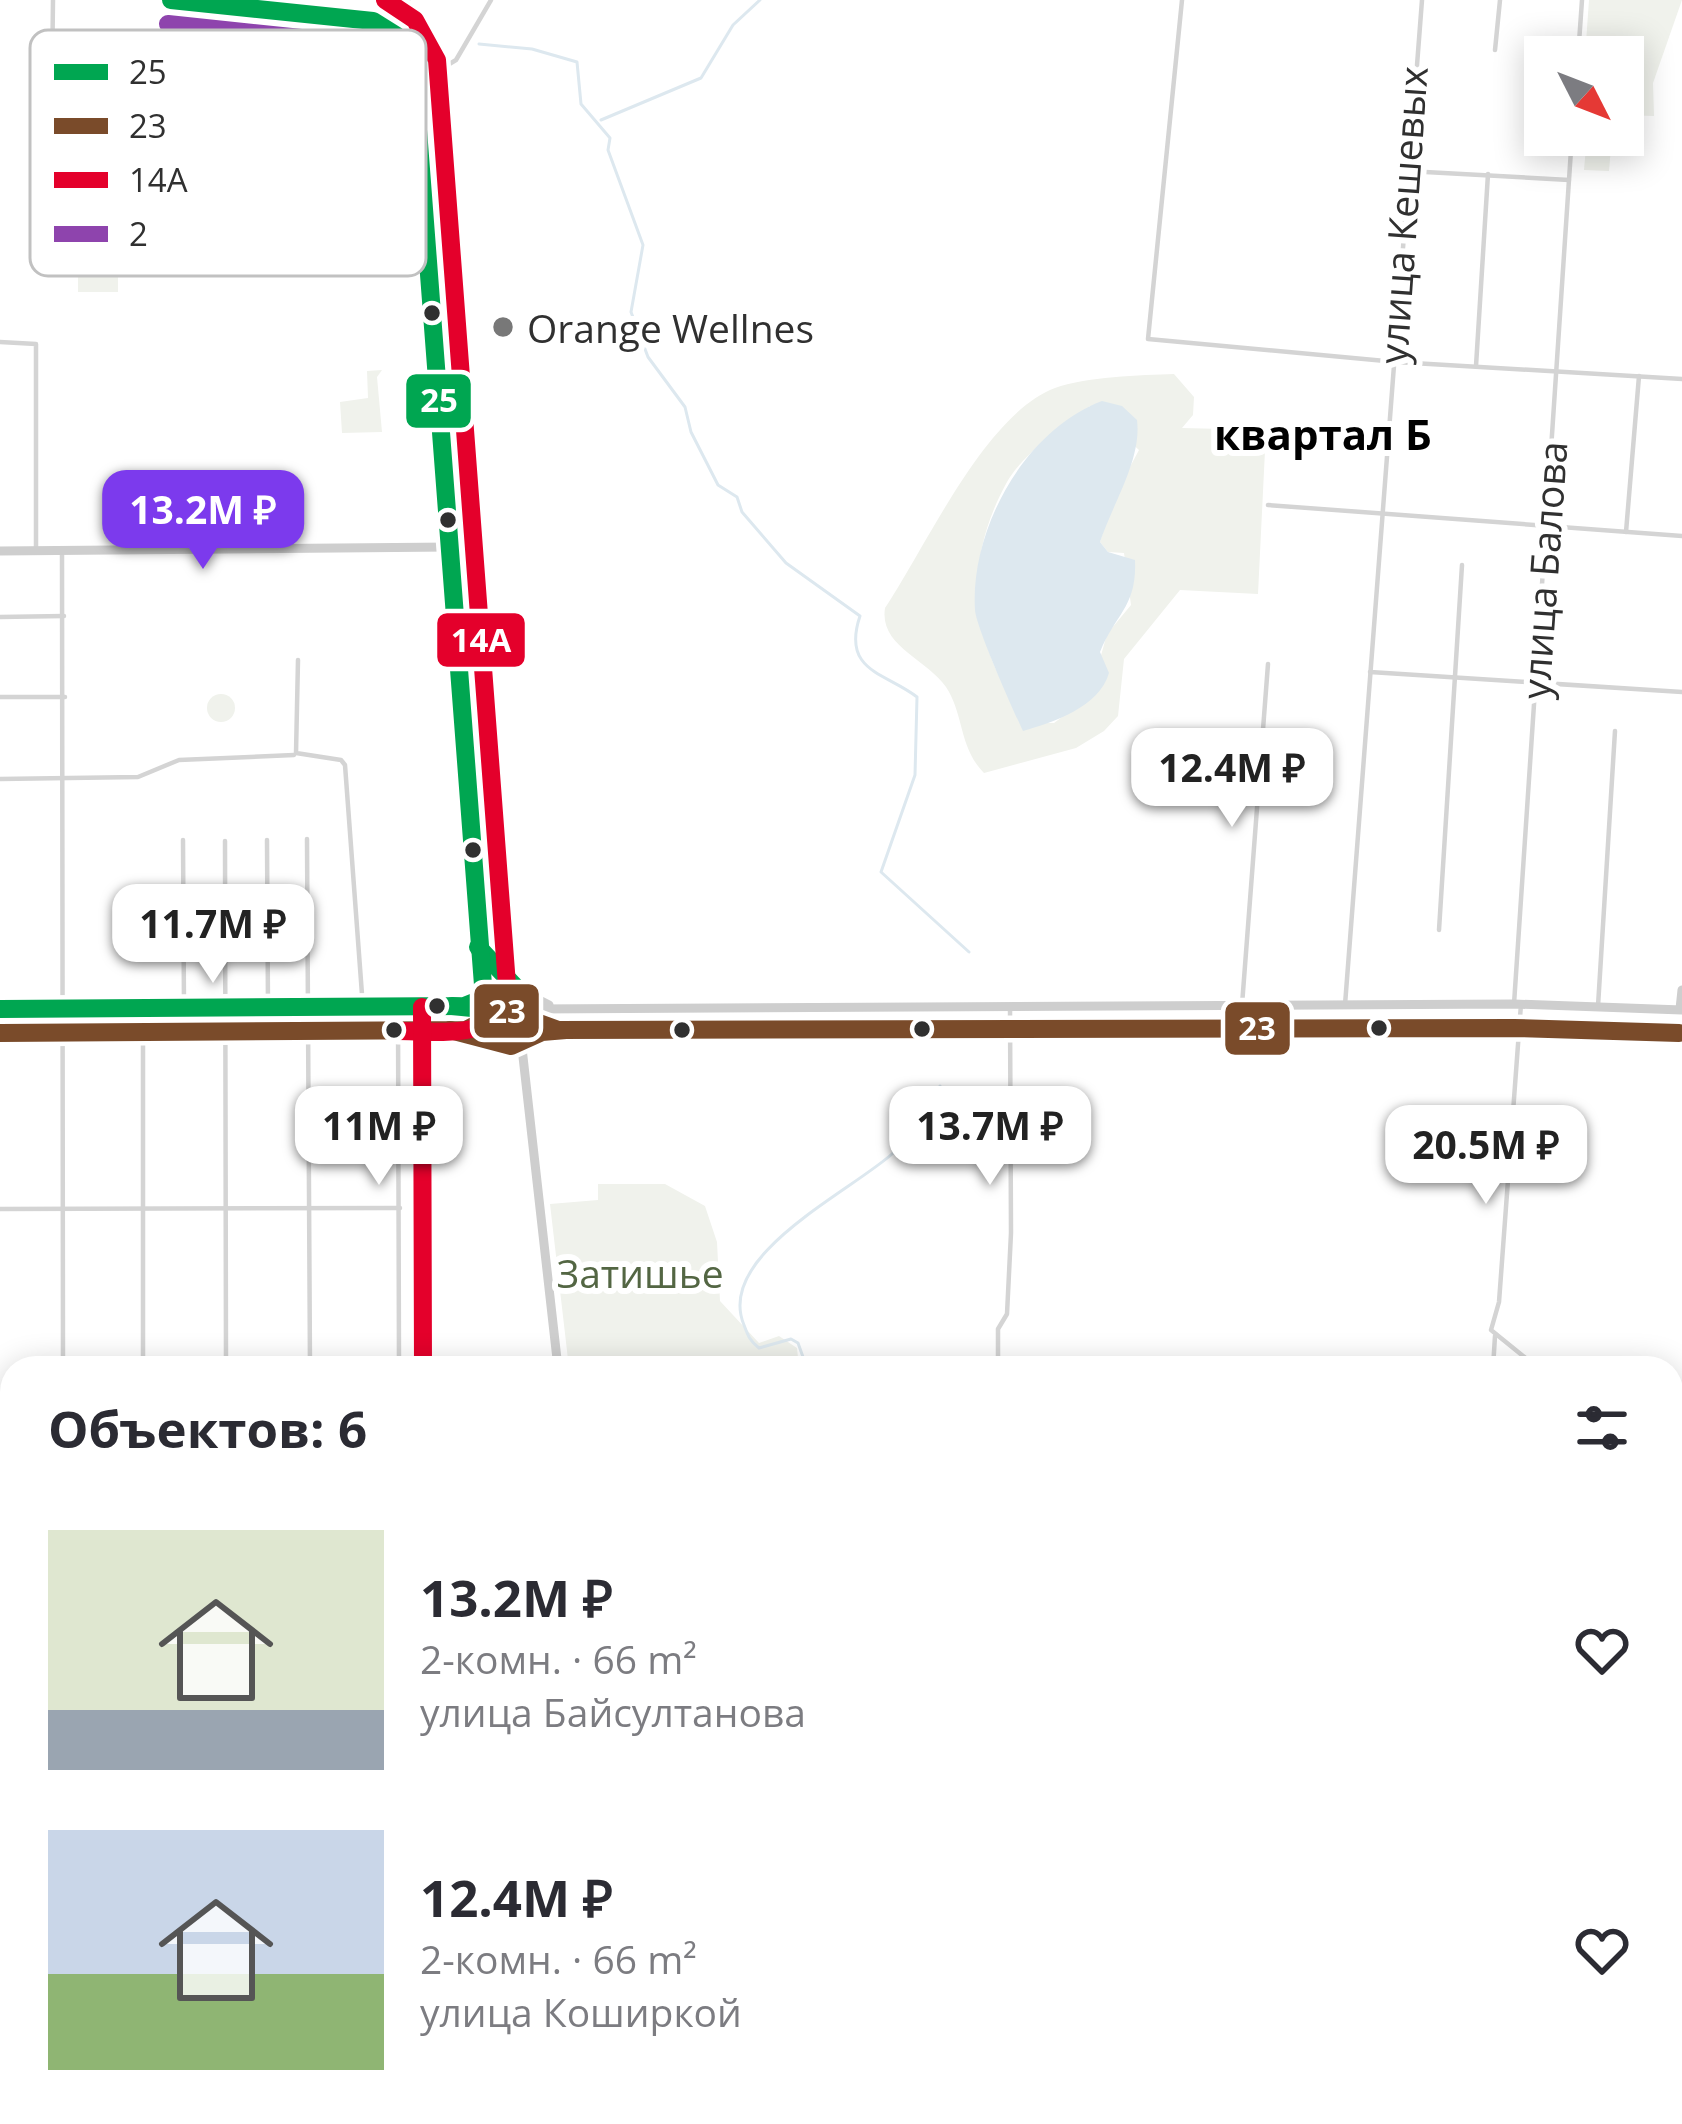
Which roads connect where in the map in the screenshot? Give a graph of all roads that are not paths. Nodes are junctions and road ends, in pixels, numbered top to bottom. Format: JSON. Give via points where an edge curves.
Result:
{"nodes":[{"id":1,"x":53,"y":0,"type":"edge"},
{"id":2,"x":170,"y":0,"type":"edge"},
{"id":3,"x":409,"y":0,"type":"edge"},
{"id":4,"x":491,"y":0,"type":"edge"},
{"id":5,"x":1182,"y":0,"type":"edge"},
{"id":6,"x":1421,"y":0,"type":"edge"},
{"id":7,"x":1500,"y":0,"type":"edge"},
{"id":8,"x":1582,"y":0,"type":"edge"},
{"id":9,"x":53,"y":30,"type":"edge"},
{"id":10,"x":388,"y":30,"type":"edge"},
{"id":11,"x":411,"y":30,"type":"edge"},
{"id":12,"x":1579,"y":36,"type":"edge"},
{"id":13,"x":1495,"y":50,"type":"dead end"},
{"id":14,"x":426,"y":65,"type":"edge"},
{"id":15,"x":1571,"y":156,"type":"edge"},
{"id":16,"x":1406,"y":171,"type":"junction"},
{"id":17,"x":1488,"y":174,"type":"junction"},
{"id":18,"x":1569,"y":180,"type":"junction"},
{"id":19,"x":426,"y":229,"type":"edge"},
{"id":20,"x":0,"y":342,"type":"edge"},
{"id":21,"x":1391,"y":362,"type":"junction"},
{"id":22,"x":1476,"y":366,"type":"junction"},
{"id":23,"x":1557,"y":372,"type":"junction"},
{"id":24,"x":1639,"y":376,"type":"junction"},
{"id":25,"x":1682,"y":379,"type":"edge"},
{"id":26,"x":1268,"y":505,"type":"dead end"},
{"id":27,"x":1380,"y":515,"type":"junction"},
{"id":28,"x":1546,"y":527,"type":"junction"},
{"id":29,"x":1626,"y":532,"type":"junction"},
{"id":30,"x":1682,"y":536,"type":"edge"},
{"id":31,"x":451,"y":547,"type":"junction"},
{"id":32,"x":62,"y":550,"type":"junction"},
{"id":33,"x":0,"y":551,"type":"edge"},
{"id":34,"x":36,"y":551,"type":"junction"},
{"id":35,"x":1462,"y":566,"type":"dead end"},
{"id":36,"x":0,"y":616,"type":"edge"},
{"id":37,"x":64,"y":616,"type":"junction"},
{"id":38,"x":298,"y":660,"type":"dead end"},
{"id":39,"x":1268,"y":664,"type":"dead end"},
{"id":40,"x":1369,"y":672,"type":"junction"},
{"id":41,"x":1455,"y":677,"type":"junction"},
{"id":42,"x":1535,"y":683,"type":"junction"},
{"id":43,"x":1682,"y":692,"type":"edge"},
{"id":44,"x":0,"y":697,"type":"edge"},
{"id":45,"x":64,"y":697,"type":"junction"},
{"id":46,"x":1616,"y":731,"type":"dead end"},
{"id":47,"x":296,"y":753,"type":"junction"},
{"id":48,"x":63,"y":778,"type":"junction"},
{"id":49,"x":0,"y":779,"type":"edge"},
{"id":50,"x":307,"y":839,"type":"dead end"},
{"id":51,"x":183,"y":840,"type":"dead end"},
{"id":52,"x":266,"y":840,"type":"dead end"},
{"id":53,"x":225,"y":841,"type":"dead end"},
{"id":54,"x":1439,"y":930,"type":"dead end"},
{"id":55,"x":478,"y":947,"type":"junction"},
{"id":56,"x":508,"y":984,"type":"junction"},
{"id":57,"x":1682,"y":990,"type":"edge"},
{"id":58,"x":522,"y":994,"type":"junction"},
{"id":59,"x":484,"y":997,"type":"junction"},
{"id":60,"x":1518,"y":1004,"type":"junction"},
{"id":61,"x":1242,"y":1005,"type":"junction"},
{"id":62,"x":1345,"y":1005,"type":"junction"},
{"id":63,"x":466,"y":1006,"type":"junction"},
{"id":64,"x":549,"y":1006,"type":"junction"},
{"id":65,"x":1010,"y":1006,"type":"junction"},
{"id":66,"x":1598,"y":1006,"type":"junction"},
{"id":67,"x":398,"y":1007,"type":"junction"},
{"id":68,"x":184,"y":1008,"type":"junction"},
{"id":69,"x":226,"y":1008,"type":"junction"},
{"id":70,"x":268,"y":1008,"type":"junction"},
{"id":71,"x":309,"y":1008,"type":"junction"},
{"id":72,"x":364,"y":1008,"type":"junction"},
{"id":73,"x":0,"y":1009,"type":"edge"},
{"id":74,"x":62,"y":1009,"type":"junction"},
{"id":75,"x":143,"y":1009,"type":"junction"},
{"id":76,"x":1681,"y":1010,"type":"edge"},
{"id":77,"x":493,"y":1012,"type":"junction"},
{"id":78,"x":526,"y":1015,"type":"junction"},
{"id":79,"x":506,"y":1020,"type":"junction"},
{"id":80,"x":522,"y":1048,"type":"junction"},
{"id":81,"x":0,"y":1208,"type":"edge"},
{"id":82,"x":61,"y":1208,"type":"junction"},
{"id":83,"x":143,"y":1208,"type":"junction"},
{"id":84,"x":226,"y":1208,"type":"junction"},
{"id":85,"x":309,"y":1208,"type":"junction"},
{"id":86,"x":400,"y":1208,"type":"junction"},
{"id":87,"x":1496,"y":1336,"type":"junction"},
{"id":88,"x":62,"y":1356,"type":"edge"},
{"id":89,"x":143,"y":1356,"type":"edge"},
{"id":90,"x":226,"y":1356,"type":"edge"},
{"id":91,"x":310,"y":1356,"type":"edge"},
{"id":92,"x":399,"y":1356,"type":"edge"},
{"id":93,"x":557,"y":1356,"type":"edge"},
{"id":94,"x":998,"y":1356,"type":"edge"},
{"id":95,"x":1494,"y":1356,"type":"edge"},
{"id":96,"x":1522,"y":1356,"type":"edge"}],
"edges":[{"from":1,"to":9,"type":"street"},
{"from":2,"to":10,"type":"street","via":[[373,20]]},
{"from":3,"to":11,"type":"street"},
{"from":4,"to":14,"type":"street","via":[[456,60]]},
{"from":5,"to":21,"type":"street","via":[[1146,334],[1152,341]]},
{"from":6,"to":16,"type":"street","name":"улица Кешевых"},
{"from":7,"to":13,"type":"street"},
{"from":8,"to":12,"type":"street"},
{"from":15,"to":18,"type":"street","name":"улица Балова"},
{"from":16,"to":17,"type":"street"},
{"from":16,"to":21,"type":"street","name":"улица Кешевых"},
{"from":17,"to":18,"type":"street"},
{"from":17,"to":22,"type":"street"},
{"from":18,"to":23,"type":"street","name":"улица Балова"},
{"from":19,"to":31,"type":"street"},
{"from":20,"to":34,"type":"street","via":[[36,344]]},
{"from":21,"to":22,"type":"street"},
{"from":21,"to":27,"type":"street","name":"улица Кешевых"},
{"from":22,"to":23,"type":"street"},
{"from":23,"to":24,"type":"street"},
{"from":23,"to":28,"type":"street","name":"улица Балова"},
{"from":24,"to":25,"type":"street"},
{"from":24,"to":29,"type":"street"},
{"from":26,"to":27,"type":"street"},
{"from":27,"to":28,"type":"street"},
{"from":27,"to":40,"type":"street","name":"улица Кешевых"},
{"from":28,"to":29,"type":"street"},
{"from":28,"to":42,"type":"street","name":"улица Балова"},
{"from":29,"to":30,"type":"street"},
{"from":31,"to":32,"type":"street"},
{"from":31,"to":55,"type":"street"},
{"from":32,"to":34,"type":"street"},
{"from":32,"to":37,"type":"street"},
{"from":33,"to":34,"type":"street"},
{"from":35,"to":41,"type":"street"},
{"from":36,"to":37,"type":"street"},
{"from":37,"to":45,"type":"street"},
{"from":38,"to":47,"type":"street"},
{"from":39,"to":61,"type":"street"},
{"from":40,"to":41,"type":"street"},
{"from":40,"to":62,"type":"street","name":"улица Кешевых"},
{"from":41,"to":42,"type":"street"},
{"from":41,"to":54,"type":"street"},
{"from":42,"to":43,"type":"street"},
{"from":42,"to":60,"type":"street","name":"улица Балова"},
{"from":44,"to":45,"type":"street"},
{"from":45,"to":48,"type":"street"},
{"from":46,"to":66,"type":"street"},
{"from":47,"to":48,"type":"street","via":[[171,761],[139,778]]},
{"from":47,"to":72,"type":"street","via":[[345,765]]},
{"from":48,"to":49,"type":"street"},
{"from":48,"to":74,"type":"street"},
{"from":50,"to":71,"type":"street"},
{"from":51,"to":68,"type":"street"},
{"from":52,"to":70,"type":"street"},
{"from":53,"to":69,"type":"street"},
{"from":55,"to":56,"type":"street"},
{"from":55,"to":59,"type":"street"},
{"from":56,"to":58,"type":"street"},
{"from":56,"to":59,"type":"street","via":[[491,985]]},
{"from":57,"to":76,"type":"street"},
{"from":58,"to":64,"type":"street"},
{"from":58,"to":78,"type":"street"},
{"from":59,"to":63,"type":"street"},
{"from":59,"to":77,"type":"street"},
{"from":60,"to":62,"type":"street"},
{"from":60,"to":66,"type":"street"},
{"from":60,"to":87,"type":"street","name":"улица Балова"},
{"from":61,"to":62,"type":"street"},
{"from":61,"to":65,"type":"street"},
{"from":63,"to":67,"type":"street"},
{"from":63,"to":77,"type":"street"},
{"from":64,"to":65,"type":"street"},
{"from":64,"to":78,"type":"street"},
{"from":65,"to":94,"type":"street","via":[[1011,1233]]},
{"from":66,"to":76,"type":"street"},
{"from":67,"to":72,"type":"street"},
{"from":67,"to":86,"type":"street"},
{"from":68,"to":69,"type":"street"},
{"from":68,"to":75,"type":"street"},
{"from":69,"to":70,"type":"street"},
{"from":69,"to":84,"type":"street"},
{"from":70,"to":71,"type":"street"},
{"from":71,"to":72,"type":"street"},
{"from":71,"to":85,"type":"street"},
{"from":73,"to":74,"type":"street"},
{"from":74,"to":75,"type":"street"},
{"from":74,"to":82,"type":"street"},
{"from":75,"to":83,"type":"street"},
{"from":77,"to":79,"type":"street"},
{"from":78,"to":79,"type":"street"},
{"from":78,"to":80,"type":"street"},
{"from":79,"to":80,"type":"street"},
{"from":80,"to":93,"type":"street"},
{"from":81,"to":82,"type":"street"},
{"from":82,"to":83,"type":"street"},
{"from":82,"to":88,"type":"street"},
{"from":83,"to":84,"type":"street"},
{"from":83,"to":89,"type":"street"},
{"from":84,"to":85,"type":"street"},
{"from":84,"to":90,"type":"street"},
{"from":85,"to":86,"type":"street"},
{"from":85,"to":91,"type":"street"},
{"from":86,"to":92,"type":"street"},
{"from":87,"to":95,"type":"street","name":"улица Балова"},
{"from":87,"to":96,"type":"street"}]}
